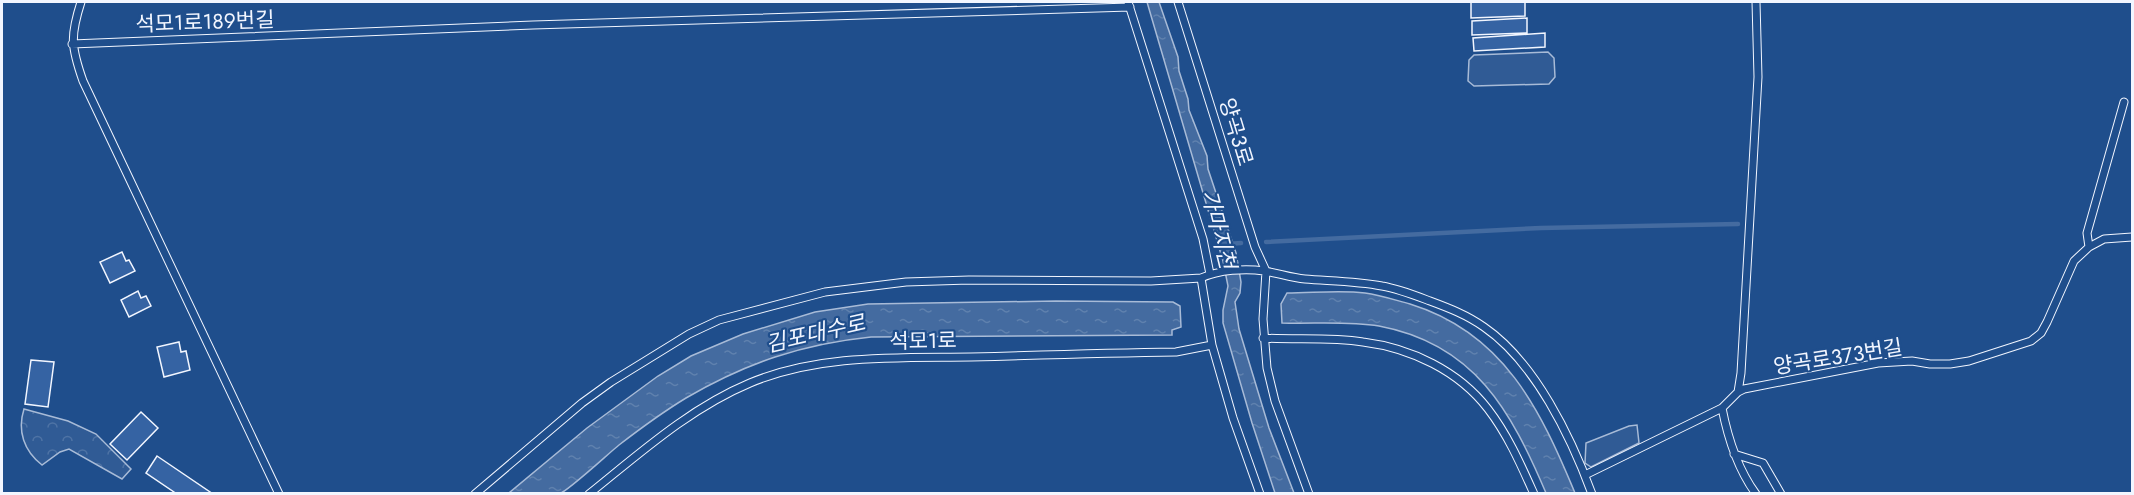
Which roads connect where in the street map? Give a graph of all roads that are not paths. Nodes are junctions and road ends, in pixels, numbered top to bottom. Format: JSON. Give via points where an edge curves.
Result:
{"nodes":[{"id":1,"x":81,"y":2,"type":"edge"},
{"id":2,"x":1178,"y":2,"type":"edge"},
{"id":3,"x":1756,"y":2,"type":"edge"},
{"id":4,"x":1129,"y":4,"type":"edge"},
{"id":5,"x":72,"y":44,"type":"junction"},
{"id":6,"x":2124,"y":102,"type":"dead end"},
{"id":7,"x":2133,"y":237,"type":"edge"},
{"id":8,"x":2089,"y":247,"type":"junction"},
{"id":9,"x":1266,"y":271,"type":"junction"},
{"id":10,"x":1213,"y":273,"type":"junction"},
{"id":11,"x":1202,"y":279,"type":"junction"},
{"id":12,"x":1263,"y":338,"type":"junction"},
{"id":13,"x":1212,"y":345,"type":"junction"},
{"id":14,"x":1738,"y":392,"type":"junction"},
{"id":15,"x":1722,"y":408,"type":"junction"},
{"id":16,"x":1734,"y":454,"type":"junction"},
{"id":17,"x":1585,"y":475,"type":"junction"},
{"id":18,"x":279,"y":494,"type":"edge"},
{"id":19,"x":475,"y":494,"type":"edge"},
{"id":20,"x":590,"y":494,"type":"edge"},
{"id":21,"x":1260,"y":494,"type":"edge"},
{"id":22,"x":1309,"y":494,"type":"edge"},
{"id":23,"x":1534,"y":494,"type":"edge"},
{"id":24,"x":1592,"y":494,"type":"edge"},
{"id":25,"x":1756,"y":494,"type":"edge"},
{"id":26,"x":1781,"y":494,"type":"edge"}],
"edges":[{"from":1,"to":5,"type":"lane"},
{"from":2,"to":9,"type":"lane","name":"양곡3로","via":[[1251,236]]},
{"from":3,"to":14,"type":"lane","via":[[1758,77]]},
{"from":4,"to":5,"type":"lane","name":"석모1로189번길"},
{"from":4,"to":10,"type":"lane"},
{"from":5,"to":18,"type":"lane","via":[[83,81]]},
{"from":6,"to":8,"type":"lane","via":[[2087,232]]},
{"from":7,"to":8,"type":"lane","via":[[2104,239]]},
{"from":8,"to":14,"type":"lane","name":"양곡로373번길","via":[[2074,261],[2047,322],[2031,341],[1969,361],[1878,363]]},
{"from":9,"to":10,"type":"lane"},
{"from":9,"to":12,"type":"lane"},
{"from":9,"to":17,"type":"lane","via":[[1297,278],[1384,286],[1471,318],[1498,339],[1530,375],[1568,434]]},
{"from":10,"to":11,"type":"lane"},
{"from":11,"to":13,"type":"lane"},
{"from":11,"to":19,"type":"lane","via":[[906,282],[825,292],[719,320],[601,388]]},
{"from":12,"to":22,"type":"lane","via":[[1275,401]]},
{"from":12,"to":23,"type":"lane","via":[[1374,343],[1445,370],[1488,409]]},
{"from":13,"to":20,"type":"lane","name":"석모1로","via":[[1176,352],[852,360],[801,367],[748,383],[685,419]]},
{"from":13,"to":21,"type":"lane"},
{"from":14,"to":15,"type":"lane"},
{"from":15,"to":16,"type":"lane"},
{"from":15,"to":17,"type":"lane"},
{"from":16,"to":25,"type":"lane"},
{"from":16,"to":26,"type":"lane","via":[[1763,463]]},
{"from":17,"to":24,"type":"lane"}]}
